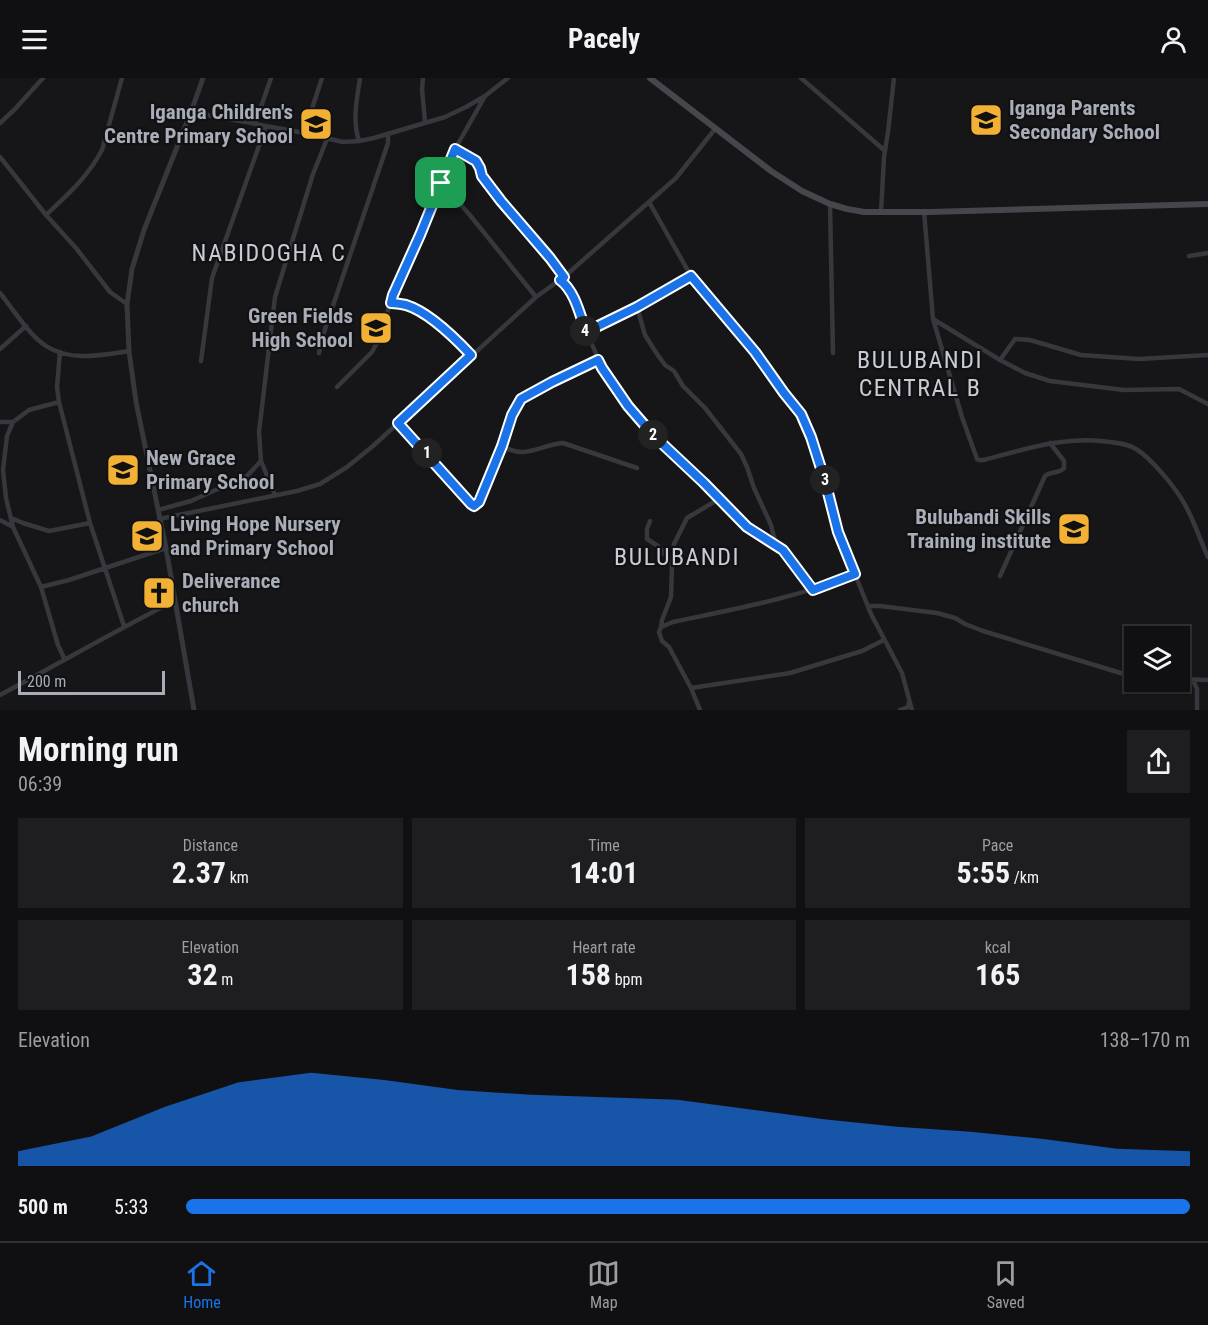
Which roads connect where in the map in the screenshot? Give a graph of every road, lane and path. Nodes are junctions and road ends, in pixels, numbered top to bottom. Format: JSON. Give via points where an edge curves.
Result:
{"nodes":[{"id":1,"x":43,"y":78,"type":"edge"},
{"id":2,"x":122,"y":78,"type":"edge"},
{"id":3,"x":203,"y":78,"type":"edge"},
{"id":4,"x":271,"y":78,"type":"edge"},
{"id":5,"x":322,"y":78,"type":"edge"},
{"id":6,"x":360,"y":78,"type":"edge"},
{"id":7,"x":423,"y":78,"type":"edge"},
{"id":8,"x":508,"y":78,"type":"edge"},
{"id":9,"x":650,"y":78,"type":"edge"},
{"id":10,"x":801,"y":78,"type":"edge"},
{"id":11,"x":894,"y":78,"type":"edge"},
{"id":12,"x":485,"y":96,"type":"junction"},
{"id":13,"x":191,"y":112,"type":"junction"},
{"id":14,"x":425,"y":122,"type":"junction"},
{"id":15,"x":0,"y":123,"type":"edge"},
{"id":16,"x":255,"y":124,"type":"junction"},
{"id":17,"x":266,"y":126,"type":"junction"},
{"id":18,"x":716,"y":129,"type":"junction"},
{"id":19,"x":304,"y":133,"type":"junction"},
{"id":20,"x":388,"y":134,"type":"junction"},
{"id":21,"x":327,"y":139,"type":"junction"},
{"id":22,"x":359,"y":141,"type":"junction"},
{"id":23,"x":455,"y":149,"type":"junction"},
{"id":24,"x":884,"y":150,"type":"junction"},
{"id":25,"x":0,"y":157,"type":"edge"},
{"id":26,"x":441,"y":183,"type":"junction"},
{"id":27,"x":649,"y":202,"type":"junction"},
{"id":28,"x":830,"y":204,"type":"junction"},
{"id":29,"x":1208,"y":204,"type":"edge"},
{"id":30,"x":924,"y":211,"type":"junction"},
{"id":31,"x":881,"y":212,"type":"junction"},
{"id":32,"x":46,"y":214,"type":"junction"},
{"id":33,"x":1208,"y":253,"type":"edge"},
{"id":34,"x":1189,"y":256,"type":"dead end"},
{"id":35,"x":691,"y":276,"type":"junction"},
{"id":36,"x":562,"y":278,"type":"junction"},
{"id":37,"x":0,"y":293,"type":"edge"},
{"id":38,"x":536,"y":297,"type":"junction"},
{"id":39,"x":391,"y":303,"type":"junction"},
{"id":40,"x":127,"y":304,"type":"junction"},
{"id":41,"x":637,"y":307,"type":"junction"},
{"id":42,"x":933,"y":319,"type":"junction"},
{"id":43,"x":26,"y":326,"type":"junction"},
{"id":44,"x":586,"y":332,"type":"junction"},
{"id":45,"x":0,"y":349,"type":"edge"},
{"id":46,"x":129,"y":351,"type":"junction"},
{"id":47,"x":60,"y":352,"type":"junction"},
{"id":48,"x":319,"y":353,"type":"dead end"},
{"id":49,"x":833,"y":353,"type":"dead end"},
{"id":50,"x":471,"y":355,"type":"junction"},
{"id":51,"x":1208,"y":355,"type":"edge"},
{"id":52,"x":598,"y":360,"type":"junction"},
{"id":53,"x":1000,"y":360,"type":"junction"},
{"id":54,"x":201,"y":361,"type":"dead end"},
{"id":55,"x":337,"y":387,"type":"dead end"},
{"id":56,"x":59,"y":402,"type":"junction"},
{"id":57,"x":1208,"y":404,"type":"edge"},
{"id":58,"x":0,"y":422,"type":"edge"},
{"id":59,"x":13,"y":422,"type":"junction"},
{"id":60,"x":398,"y":423,"type":"junction"},
{"id":61,"x":1050,"y":443,"type":"junction"},
{"id":62,"x":502,"y":446,"type":"junction"},
{"id":63,"x":261,"y":461,"type":"junction"},
{"id":64,"x":637,"y":468,"type":"dead end"},
{"id":65,"x":275,"y":495,"type":"junction"},
{"id":66,"x":719,"y":499,"type":"junction"},
{"id":67,"x":158,"y":510,"type":"junction"},
{"id":68,"x":11,"y":518,"type":"junction"},
{"id":69,"x":159,"y":519,"type":"junction"},
{"id":70,"x":0,"y":520,"type":"edge"},
{"id":71,"x":650,"y":520,"type":"dead end"},
{"id":72,"x":90,"y":523,"type":"junction"},
{"id":73,"x":14,"y":527,"type":"junction"},
{"id":74,"x":776,"y":545,"type":"junction"},
{"id":75,"x":166,"y":548,"type":"junction"},
{"id":76,"x":1208,"y":558,"type":"edge"},
{"id":77,"x":672,"y":564,"type":"junction"},
{"id":78,"x":104,"y":568,"type":"junction"},
{"id":79,"x":855,"y":574,"type":"junction"},
{"id":80,"x":1000,"y":576,"type":"dead end"},
{"id":81,"x":41,"y":587,"type":"junction"},
{"id":82,"x":813,"y":590,"type":"junction"},
{"id":83,"x":174,"y":601,"type":"junction"},
{"id":84,"x":868,"y":606,"type":"junction"},
{"id":85,"x":124,"y":626,"type":"junction"},
{"id":86,"x":661,"y":627,"type":"junction"},
{"id":87,"x":884,"y":640,"type":"junction"},
{"id":88,"x":65,"y":660,"type":"junction"},
{"id":89,"x":1124,"y":674,"type":"edge"},
{"id":90,"x":1190,"y":680,"type":"edge"},
{"id":91,"x":1193,"y":680,"type":"junction"},
{"id":92,"x":1208,"y":680,"type":"edge"},
{"id":93,"x":691,"y":688,"type":"junction"},
{"id":94,"x":0,"y":695,"type":"edge"},
{"id":95,"x":909,"y":699,"type":"junction"},
{"id":96,"x":194,"y":710,"type":"edge"},
{"id":97,"x":700,"y":710,"type":"edge"},
{"id":98,"x":900,"y":710,"type":"edge"},
{"id":99,"x":912,"y":710,"type":"edge"},
{"id":100,"x":1197,"y":710,"type":"edge"}],
"edges":[{"from":1,"to":15,"type":"street"},
{"from":2,"to":32,"type":"street","via":[[97,159]]},
{"from":3,"to":13,"type":"street"},
{"from":4,"to":16,"type":"street"},
{"from":5,"to":19,"type":"street"},
{"from":6,"to":22,"type":"street","via":[[354,120]]},
{"from":7,"to":14,"type":"street"},
{"from":8,"to":12,"type":"street"},
{"from":9,"to":18,"type":"main road"},
{"from":10,"to":24,"type":"street"},
{"from":11,"to":24,"type":"street"},
{"from":12,"to":14,"type":"street","via":[[446,117]]},
{"from":12,"to":23,"type":"street"},
{"from":13,"to":16,"type":"street"},
{"from":13,"to":40,"type":"street","via":[[141,239]]},
{"from":14,"to":20,"type":"street"},
{"from":16,"to":17,"type":"street"},
{"from":17,"to":19,"type":"street"},
{"from":17,"to":54,"type":"street","via":[[212,278]]},
{"from":18,"to":27,"type":"street","via":[[676,178]]},
{"from":18,"to":28,"type":"main road","via":[[771,171]]},
{"from":19,"to":21,"type":"street"},
{"from":20,"to":22,"type":"street"},
{"from":20,"to":48,"type":"street"},
{"from":21,"to":22,"type":"street"},
{"from":21,"to":63,"type":"street","via":[[275,297],[258,432]]},
{"from":23,"to":26,"type":"street"},
{"from":23,"to":36,"type":"street","via":[[476,161],[482,176]]},
{"from":24,"to":31,"type":"street"},
{"from":25,"to":32,"type":"street"},
{"from":26,"to":38,"type":"street"},
{"from":26,"to":39,"type":"street"},
{"from":27,"to":35,"type":"street"},
{"from":27,"to":36,"type":"street"},
{"from":28,"to":31,"type":"main road"},
{"from":28,"to":49,"type":"street"},
{"from":29,"to":30,"type":"main road"},
{"from":30,"to":31,"type":"main road"},
{"from":30,"to":42,"type":"street"},
{"from":32,"to":40,"type":"street","via":[[110,292]]},
{"from":33,"to":34,"type":"street"},
{"from":35,"to":41,"type":"street"},
{"from":35,"to":79,"type":"street","via":[[801,414]]},
{"from":36,"to":38,"type":"street"},
{"from":36,"to":44,"type":"street"},
{"from":37,"to":43,"type":"street"},
{"from":38,"to":50,"type":"street"},
{"from":39,"to":50,"type":"street","via":[[429,317]]},
{"from":39,"to":55,"type":"street","via":[[372,352]]},
{"from":40,"to":46,"type":"street"},
{"from":41,"to":44,"type":"street"},
{"from":41,"to":74,"type":"street","via":[[645,335],[657,354],[741,454]]},
{"from":42,"to":53,"type":"street"},
{"from":42,"to":61,"type":"street","via":[[977,459]]},
{"from":43,"to":45,"type":"street"},
{"from":43,"to":47,"type":"street","via":[[47,346]]},
{"from":44,"to":52,"type":"street"},
{"from":46,"to":47,"type":"street","via":[[79,356]]},
{"from":46,"to":67,"type":"street"},
{"from":47,"to":56,"type":"street"},
{"from":50,"to":60,"type":"street"},
{"from":51,"to":53,"type":"street","via":[[1139,359],[1082,355],[1014,339]]},
{"from":52,"to":62,"type":"street","via":[[521,399]]},
{"from":52,"to":66,"type":"street","via":[[628,406],[654,436]]},
{"from":53,"to":57,"type":"street","via":[[1050,381],[1124,390],[1179,389]]},
{"from":56,"to":59,"type":"street","via":[[29,410]]},
{"from":56,"to":72,"type":"street"},
{"from":58,"to":59,"type":"street"},
{"from":59,"to":68,"type":"street","via":[[7,436],[3,470]]},
{"from":60,"to":62,"type":"street","via":[[474,506]]},
{"from":60,"to":65,"type":"street","via":[[320,484]]},
{"from":61,"to":76,"type":"street","via":[[1100,440],[1136,449],[1185,504]]},
{"from":61,"to":80,"type":"street","via":[[1064,460],[1064,468],[1045,476]]},
{"from":62,"to":64,"type":"street","via":[[532,452],[563,443]]},
{"from":63,"to":65,"type":"street"},
{"from":63,"to":67,"type":"street","via":[[247,476],[191,501]]},
{"from":65,"to":69,"type":"street"},
{"from":66,"to":74,"type":"street","via":[[747,527]]},
{"from":66,"to":77,"type":"street","via":[[687,518],[674,544]]},
{"from":67,"to":69,"type":"street"},
{"from":68,"to":72,"type":"street","via":[[49,531]]},
{"from":68,"to":73,"type":"street"},
{"from":69,"to":75,"type":"street"},
{"from":70,"to":73,"type":"street"},
{"from":71,"to":77,"type":"street","via":[[647,539]]},
{"from":72,"to":78,"type":"street"},
{"from":73,"to":81,"type":"street"},
{"from":74,"to":82,"type":"street"},
{"from":75,"to":78,"type":"street"},
{"from":75,"to":83,"type":"street"},
{"from":77,"to":86,"type":"street","via":[[671,597]]},
{"from":78,"to":81,"type":"street"},
{"from":78,"to":85,"type":"street"},
{"from":79,"to":82,"type":"street"},
{"from":79,"to":84,"type":"street"},
{"from":81,"to":88,"type":"street"},
{"from":82,"to":86,"type":"street"},
{"from":83,"to":85,"type":"street"},
{"from":83,"to":96,"type":"street"},
{"from":84,"to":87,"type":"street"},
{"from":84,"to":89,"type":"street","via":[[956,618],[983,631]]},
{"from":85,"to":88,"type":"street"},
{"from":86,"to":93,"type":"street","via":[[662,641]]},
{"from":87,"to":93,"type":"street","via":[[862,651],[790,673]]},
{"from":87,"to":95,"type":"street","via":[[902,673]]},
{"from":88,"to":94,"type":"street"},
{"from":90,"to":91,"type":"street"},
{"from":91,"to":92,"type":"street"},
{"from":91,"to":100,"type":"street"},
{"from":93,"to":97,"type":"street"},
{"from":95,"to":98,"type":"street","via":[[908,706]]},
{"from":95,"to":99,"type":"street"}]}
